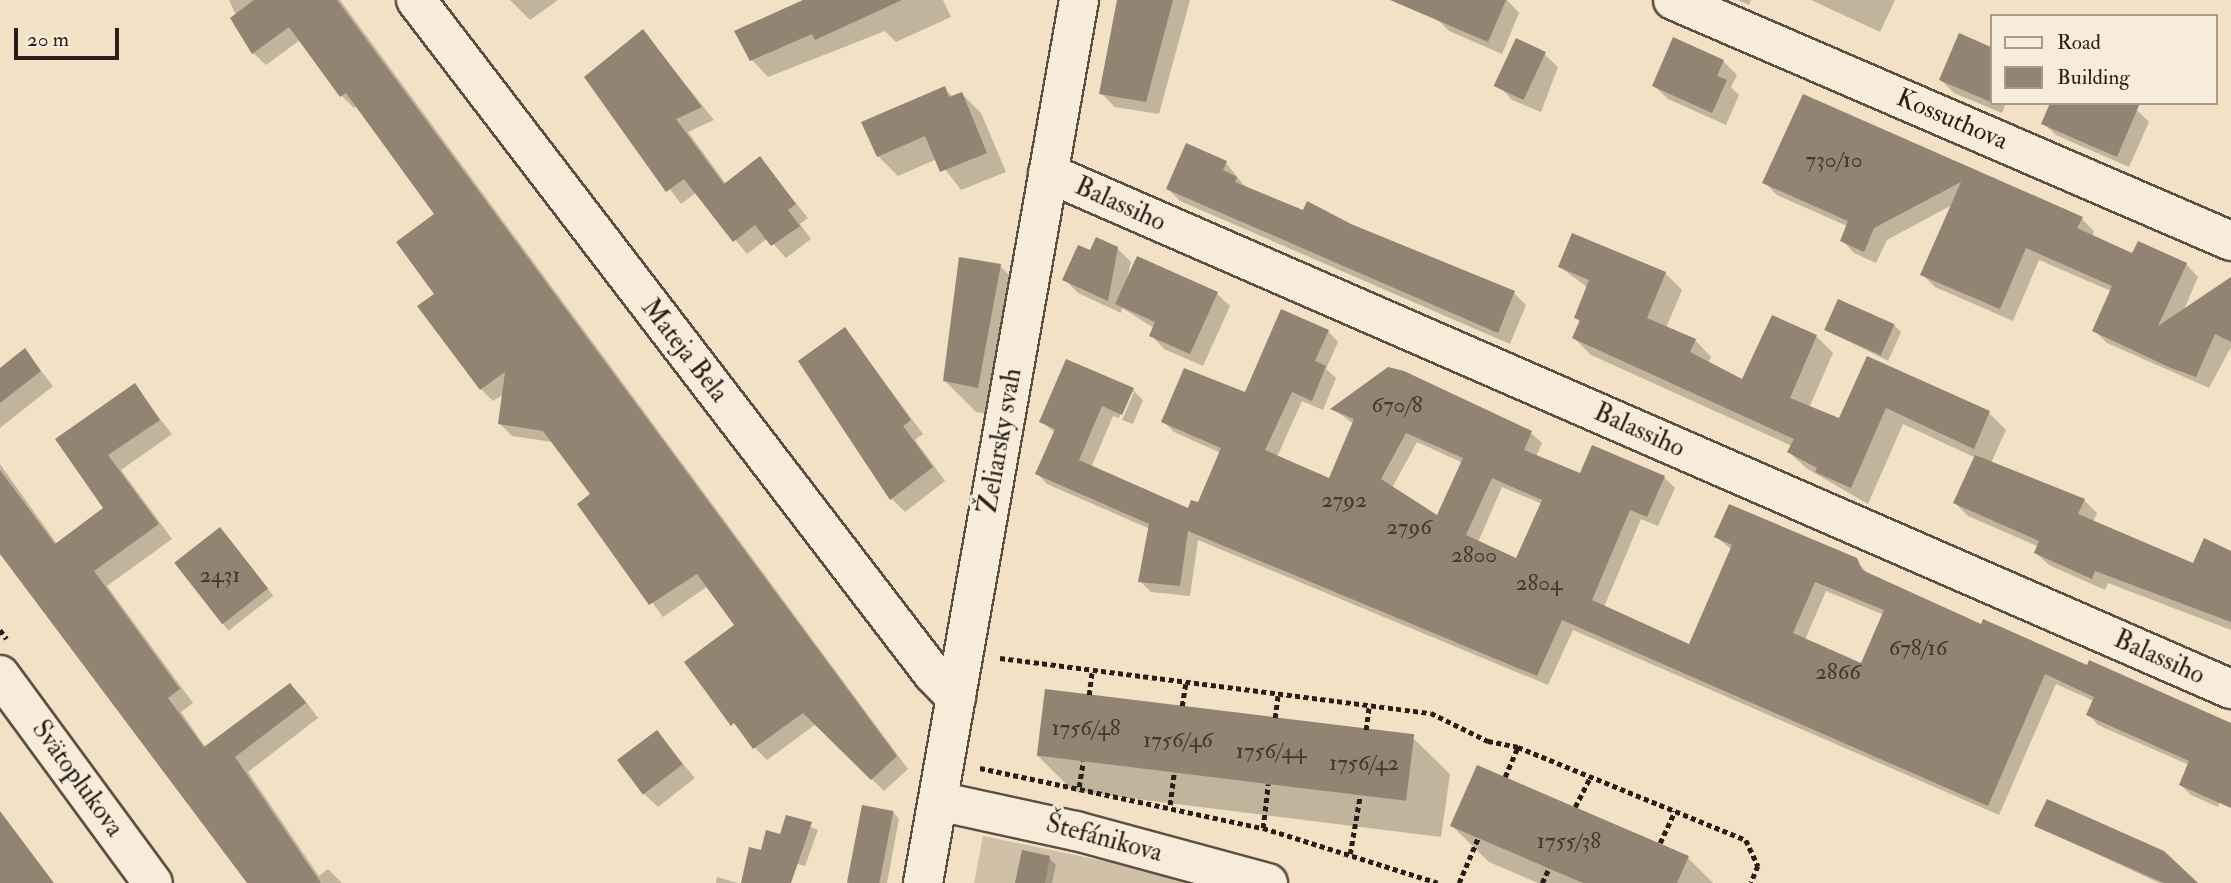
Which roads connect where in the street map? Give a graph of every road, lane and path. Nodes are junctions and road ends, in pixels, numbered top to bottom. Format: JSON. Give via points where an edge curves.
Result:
{"nodes":[{"id":1,"x":416,"y":0,"type":"edge"},
{"id":2,"x":1079,"y":0,"type":"edge"},
{"id":3,"x":1673,"y":0,"type":"edge"},
{"id":4,"x":1048,"y":173,"type":"junction"},
{"id":5,"x":2231,"y":241,"type":"edge"},
{"id":6,"x":996,"y":657,"type":"dead end"},
{"id":7,"x":1092,"y":670,"type":"junction"},
{"id":8,"x":0,"y":675,"type":"edge"},
{"id":9,"x":1186,"y":682,"type":"junction"},
{"id":10,"x":2231,"y":689,"type":"edge"},
{"id":11,"x":1278,"y":694,"type":"junction"},
{"id":12,"x":1089,"y":695,"type":"dead end"},
{"id":13,"x":956,"y":698,"type":"junction"},
{"id":14,"x":1182,"y":706,"type":"dead end"},
{"id":15,"x":1369,"y":706,"type":"junction"},
{"id":16,"x":1275,"y":718,"type":"dead end"},
{"id":17,"x":1366,"y":730,"type":"dead end"},
{"id":18,"x":1518,"y":747,"type":"junction"},
{"id":19,"x":1083,"y":761,"type":"dead end"},
{"id":20,"x":979,"y":768,"type":"dead end"},
{"id":21,"x":1174,"y":772,"type":"dead end"},
{"id":22,"x":1505,"y":777,"type":"dead end"},
{"id":23,"x":1590,"y":777,"type":"junction"},
{"id":24,"x":1268,"y":784,"type":"dead end"},
{"id":25,"x":1079,"y":787,"type":"junction"},
{"id":26,"x":1360,"y":796,"type":"dead end"},
{"id":27,"x":938,"y":801,"type":"junction"},
{"id":28,"x":1170,"y":805,"type":"junction"},
{"id":29,"x":1575,"y":807,"type":"dead end"},
{"id":30,"x":1675,"y":811,"type":"junction"},
{"id":31,"x":1263,"y":828,"type":"junction"},
{"id":32,"x":1478,"y":838,"type":"dead end"},
{"id":33,"x":1660,"y":844,"type":"dead end"},
{"id":34,"x":1350,"y":854,"type":"junction"},
{"id":35,"x":1549,"y":868,"type":"dead end"},
{"id":36,"x":153,"y":883,"type":"edge"},
{"id":37,"x":923,"y":883,"type":"edge"},
{"id":38,"x":1268,"y":883,"type":"edge"},
{"id":39,"x":1438,"y":883,"type":"edge"},
{"id":40,"x":1459,"y":883,"type":"edge"},
{"id":41,"x":1542,"y":883,"type":"edge"},
{"id":42,"x":1751,"y":883,"type":"edge"}],
"edges":[{"from":1,"to":13,"type":"street","name":"Mateja Bela","via":[[933,674]]},
{"from":2,"to":4,"type":"street","name":"Želiarsky svah"},
{"from":3,"to":5,"type":"street","name":"Kossuthova"},
{"from":4,"to":10,"type":"street","name":"Balassiho"},
{"from":4,"to":13,"type":"street","name":"Želiarsky svah"},
{"from":6,"to":7,"type":"path"},
{"from":7,"to":9,"type":"path"},
{"from":7,"to":12,"type":"path"},
{"from":8,"to":36,"type":"street","name":"Svätoplukova"},
{"from":9,"to":11,"type":"path"},
{"from":9,"to":14,"type":"path"},
{"from":11,"to":15,"type":"path"},
{"from":11,"to":16,"type":"path"},
{"from":13,"to":27,"type":"street","name":"Želiarsky svah"},
{"from":15,"to":17,"type":"path"},
{"from":15,"to":18,"type":"path","via":[[1431,713],[1489,741]]},
{"from":18,"to":22,"type":"path"},
{"from":18,"to":23,"type":"path"},
{"from":19,"to":25,"type":"path"},
{"from":20,"to":25,"type":"path"},
{"from":21,"to":28,"type":"path"},
{"from":23,"to":29,"type":"path"},
{"from":23,"to":30,"type":"path"},
{"from":24,"to":31,"type":"path"},
{"from":25,"to":28,"type":"path"},
{"from":26,"to":34,"type":"path"},
{"from":27,"to":37,"type":"street","name":"Želiarsky svah"},
{"from":27,"to":38,"type":"street","name":"Štefánikova","via":[[1076,831]]},
{"from":28,"to":31,"type":"path"},
{"from":30,"to":33,"type":"path"},
{"from":30,"to":42,"type":"path","via":[[1746,840],[1758,866]]},
{"from":31,"to":34,"type":"path"},
{"from":32,"to":40,"type":"path"},
{"from":34,"to":39,"type":"path"},
{"from":35,"to":41,"type":"path"}]}
